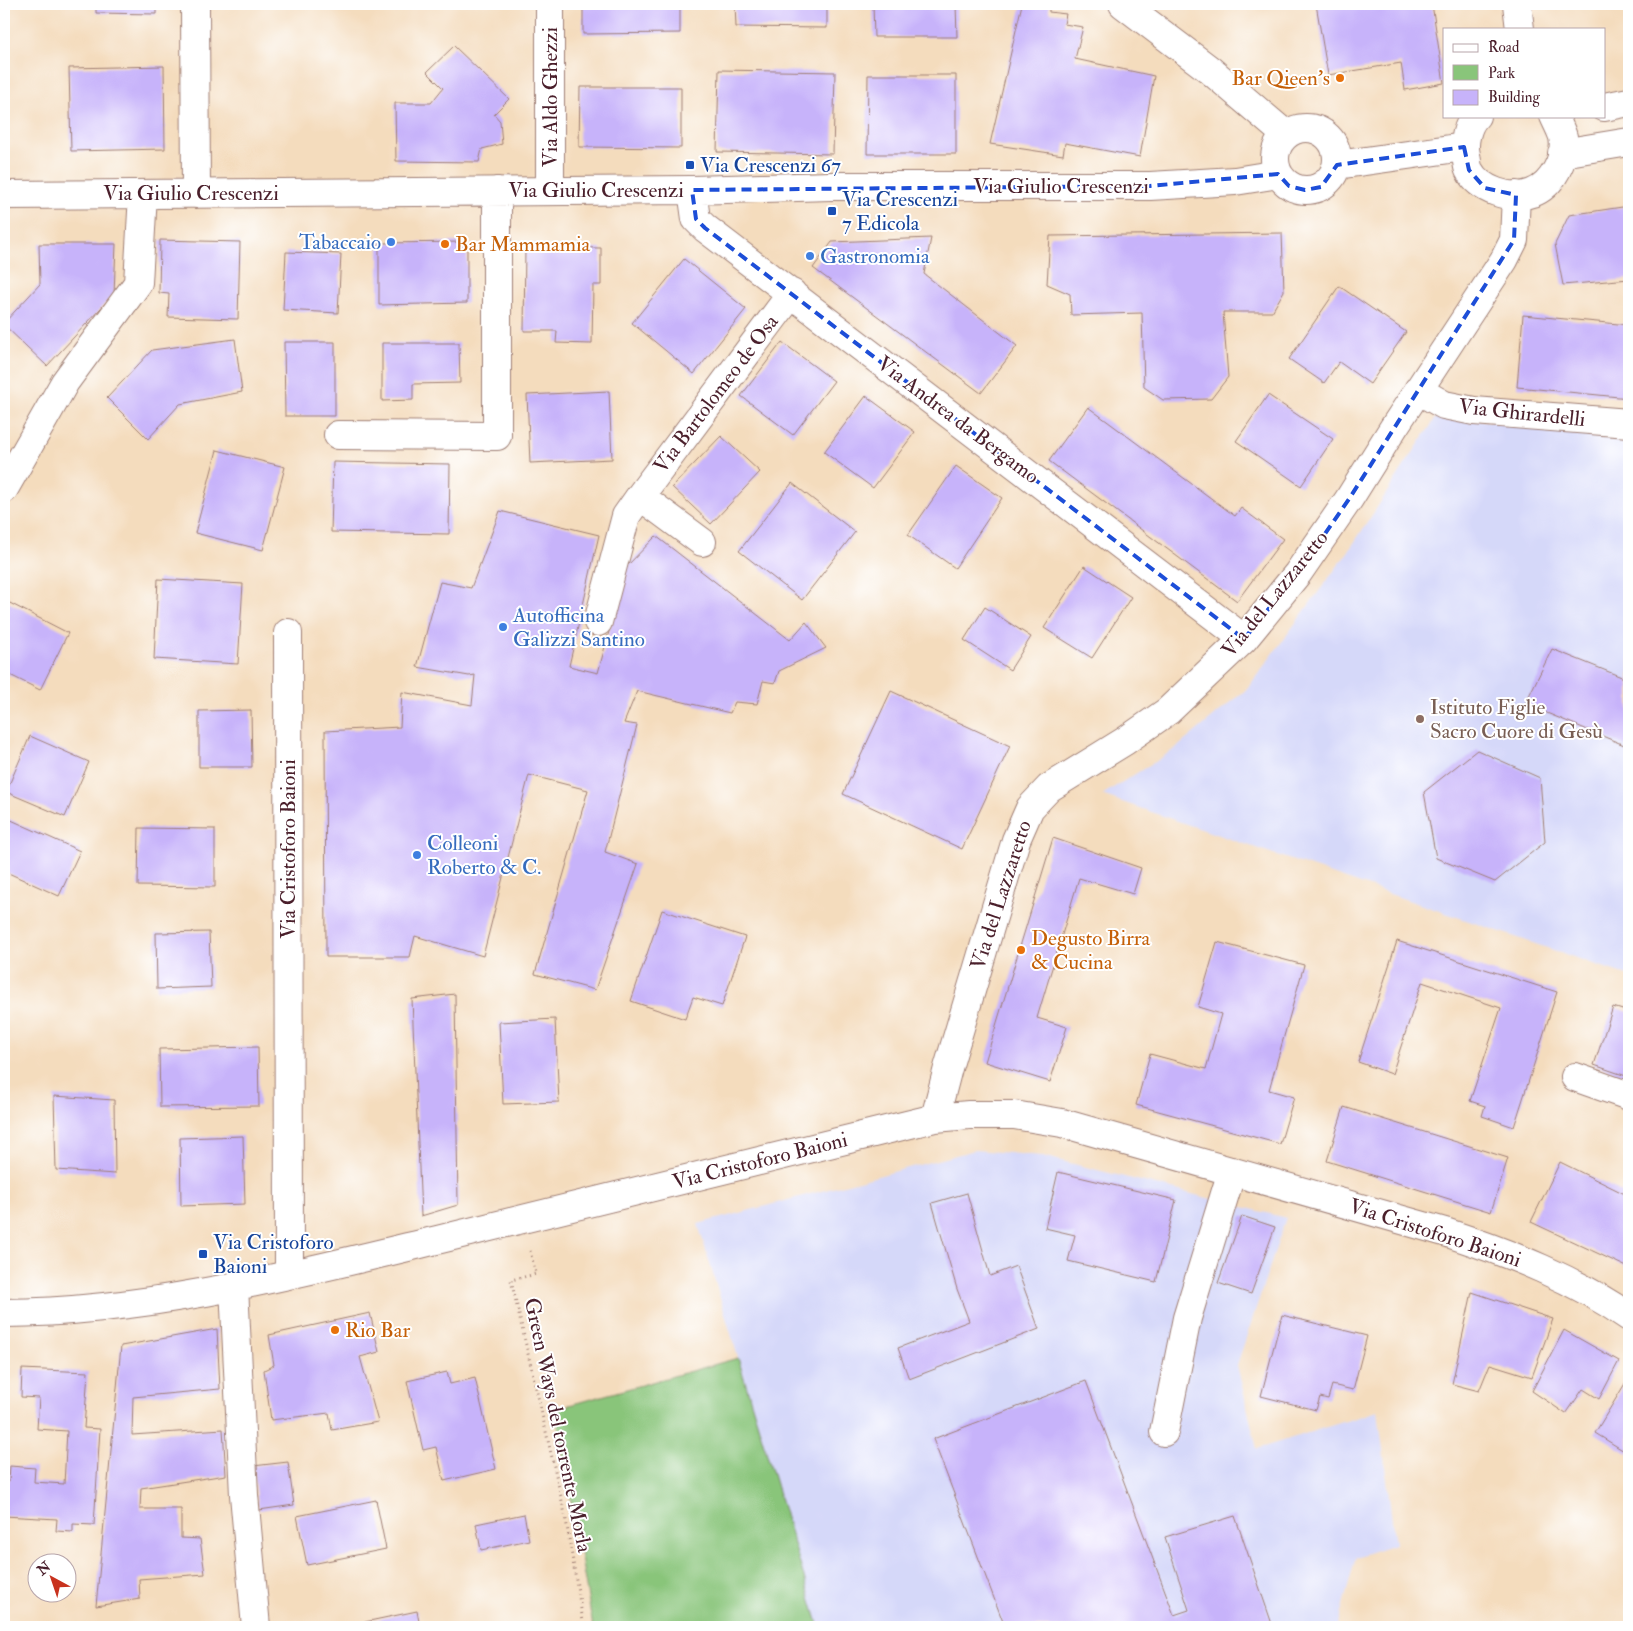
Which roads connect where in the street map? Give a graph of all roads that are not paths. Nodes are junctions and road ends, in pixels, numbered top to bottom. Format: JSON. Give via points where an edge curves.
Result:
{"nodes":[{"id":1,"x":195,"y":4,"type":"edge"},
{"id":2,"x":550,"y":4,"type":"edge"},
{"id":3,"x":1123,"y":4,"type":"edge"},
{"id":4,"x":1517,"y":4,"type":"edge"},
{"id":5,"x":1520,"y":28,"type":"edge"},
{"id":6,"x":1629,"y":102,"type":"edge"},
{"id":7,"x":1606,"y":107,"type":"edge"},
{"id":8,"x":1474,"y":118,"type":"edge"},
{"id":9,"x":1555,"y":118,"type":"edge"},
{"id":10,"x":1286,"y":135,"type":"junction"},
{"id":11,"x":1629,"y":142,"type":"edge"},
{"id":12,"x":1464,"y":147,"type":"junction"},
{"id":13,"x":1562,"y":153,"type":"junction"},
{"id":14,"x":1338,"y":165,"type":"junction"},
{"id":15,"x":1278,"y":174,"type":"junction"},
{"id":16,"x":550,"y":190,"type":"junction"},
{"id":17,"x":692,"y":190,"type":"junction"},
{"id":18,"x":497,"y":191,"type":"junction"},
{"id":19,"x":143,"y":194,"type":"junction"},
{"id":20,"x":196,"y":194,"type":"junction"},
{"id":21,"x":4,"y":195,"type":"edge"},
{"id":22,"x":1516,"y":195,"type":"junction"},
{"id":23,"x":792,"y":293,"type":"junction"},
{"id":24,"x":1418,"y":390,"type":"junction"},
{"id":25,"x":1629,"y":423,"type":"edge"},
{"id":26,"x":338,"y":435,"type":"dead end"},
{"id":27,"x":4,"y":489,"type":"edge"},
{"id":28,"x":640,"y":496,"type":"junction"},
{"id":29,"x":702,"y":542,"type":"dead end"},
{"id":30,"x":598,"y":622,"type":"dead end"},
{"id":31,"x":288,"y":633,"type":"dead end"},
{"id":32,"x":1244,"y":639,"type":"junction"},
{"id":33,"x":1575,"y":1077,"type":"dead end"},
{"id":34,"x":1629,"y":1096,"type":"edge"},
{"id":35,"x":935,"y":1118,"type":"junction"},
{"id":36,"x":1232,"y":1171,"type":"junction"},
{"id":37,"x":289,"y":1274,"type":"junction"},
{"id":38,"x":234,"y":1286,"type":"junction"},
{"id":39,"x":4,"y":1313,"type":"edge"},
{"id":40,"x":1629,"y":1317,"type":"edge"},
{"id":41,"x":1164,"y":1432,"type":"dead end"},
{"id":42,"x":256,"y":1627,"type":"edge"}],
"edges":[{"from":1,"to":20,"type":"street"},
{"from":2,"to":16,"type":"street","name":"Via Aldo Ghezzi"},
{"from":3,"to":10,"type":"street","via":[[1210,70]]},
{"from":4,"to":5,"type":"street"},
{"from":6,"to":7,"type":"street"},
{"from":8,"to":12,"type":"street"},
{"from":9,"to":13,"type":"street","via":[[1563,138]]},
{"from":10,"to":14,"type":"street","via":[[1304,128],[1322,132],[1335,146]]},
{"from":10,"to":15,"type":"street","via":[[1278,146],[1275,160]]},
{"from":11,"to":13,"type":"street"},
{"from":12,"to":14,"type":"street"},
{"from":12,"to":22,"type":"street","via":[[1469,170],[1485,188],[1508,196]]},
{"from":13,"to":22,"type":"street","via":[[1562,160],[1551,180],[1532,193]]},
{"from":14,"to":15,"type":"street","via":[[1321,187],[1305,190],[1289,186]]},
{"from":15,"to":17,"type":"street","name":"Via Giulio Crescenzi","via":[[1234,181],[1150,186],[831,186]]},
{"from":16,"to":17,"type":"street","name":"Via Giulio Crescenzi"},
{"from":16,"to":18,"type":"street","name":"Via Giulio Crescenzi"},
{"from":17,"to":23,"type":"street","name":"Via Andrea da Bergamo","via":[[696,219]]},
{"from":18,"to":20,"type":"street","name":"Via Giulio Crescenzi"},
{"from":18,"to":26,"type":"street","via":[[497,436]]},
{"from":19,"to":20,"type":"street","name":"Via Giulio Crescenzi"},
{"from":19,"to":21,"type":"street","name":"Via Giulio Crescenzi"},
{"from":19,"to":27,"type":"street","via":[[138,283],[65,382]]},
{"from":22,"to":24,"type":"street","name":"Via del Lazzaretto","via":[[1514,240],[1504,260]]},
{"from":23,"to":28,"type":"street","name":"Via Bartolomeo de Osa"},
{"from":23,"to":32,"type":"street","name":"Via Andrea da Bergamo"},
{"from":24,"to":25,"type":"street","name":"Via Ghirardelli","via":[[1444,406],[1474,411]]},
{"from":24,"to":32,"type":"street","name":"Via del Lazzaretto","via":[[1298,573]]},
{"from":28,"to":29,"type":"street","name":"Via Bartolomeo de Osa"},
{"from":28,"to":30,"type":"street","name":"Via Bartolomeo de Osa","via":[[626,516]]},
{"from":31,"to":37,"type":"street","name":"Via Cristoforo Baioni"},
{"from":32,"to":35,"type":"street","name":"Via del Lazzaretto","via":[[1168,711],[1049,788],[1030,808],[1016,840]]},
{"from":33,"to":34,"type":"street"},
{"from":35,"to":36,"type":"street","name":"Via Cristoforo Baioni","via":[[996,1115],[1062,1123]]},
{"from":35,"to":37,"type":"street","name":"Via Cristoforo Baioni"},
{"from":36,"to":40,"type":"street","name":"Via Cristoforo Baioni","via":[[1489,1247],[1574,1285]]},
{"from":36,"to":41,"type":"street","via":[[1187,1318]]},
{"from":37,"to":38,"type":"street","name":"Via Cristoforo Baioni"},
{"from":38,"to":39,"type":"street","name":"Via Cristoforo Baioni","via":[[137,1303],[42,1313]]},
{"from":38,"to":42,"type":"street","via":[[244,1495]]}]}
